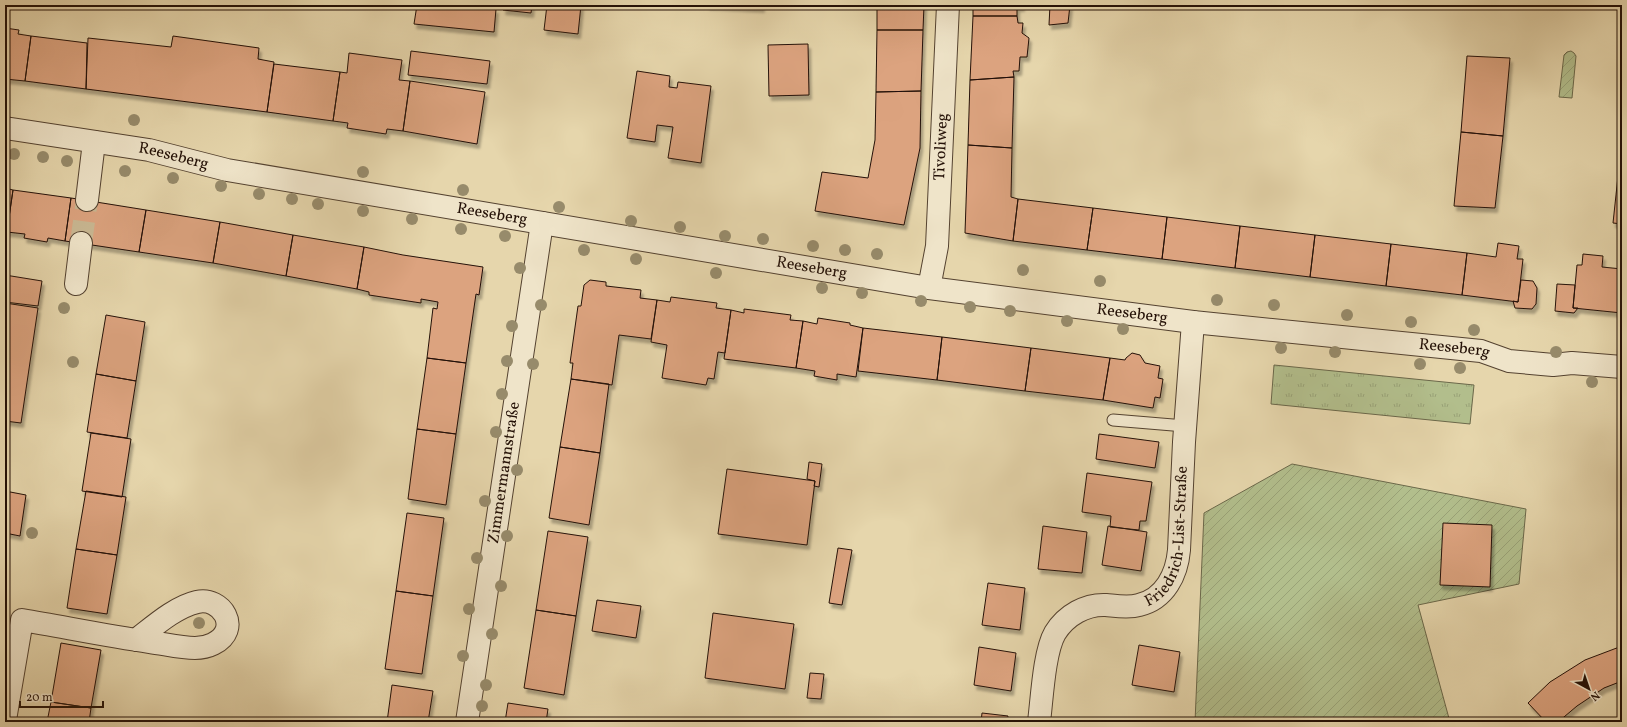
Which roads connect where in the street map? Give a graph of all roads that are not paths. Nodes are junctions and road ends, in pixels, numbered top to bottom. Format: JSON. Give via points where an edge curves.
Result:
{"nodes":[{"id":1,"x":948,"y":5,"type":"edge"},
{"id":2,"x":5,"y":128,"type":"edge"},
{"id":3,"x":94,"y":142,"type":"junction"},
{"id":4,"x":87,"y":200,"type":"tunnel mouth"},
{"id":5,"x":542,"y":222,"type":"junction"},
{"id":6,"x":81,"y":243,"type":"tunnel mouth"},
{"id":7,"x":76,"y":284,"type":"dead end"},
{"id":8,"x":929,"y":288,"type":"junction"},
{"id":9,"x":1193,"y":322,"type":"junction"},
{"id":10,"x":1622,"y":366,"type":"edge"},
{"id":11,"x":1113,"y":420,"type":"dead end"},
{"id":12,"x":1185,"y":426,"type":"junction"},
{"id":13,"x":136,"y":640,"type":"dead end"},
{"id":14,"x":5,"y":720,"type":"edge"},
{"id":15,"x":467,"y":722,"type":"edge"},
{"id":16,"x":1039,"y":722,"type":"edge"}],
"edges":[{"from":1,"to":8,"type":"street","name":"Tivoliweg","via":[[937,246]]},
{"from":2,"to":3,"type":"street","name":"Reeseberg"},
{"from":3,"to":4,"type":"street"},
{"from":3,"to":5,"type":"street","name":"Reeseberg","via":[[149,150],[227,170]]},
{"from":5,"to":8,"type":"street","name":"Reeseberg"},
{"from":5,"to":15,"type":"street","name":"Zimmermannstraße"},
{"from":6,"to":7,"type":"street"},
{"from":8,"to":9,"type":"street","name":"Reeseberg"},
{"from":9,"to":10,"type":"street","name":"Reeseberg","via":[[1481,351],[1509,361],[1553,365],[1572,363]]},
{"from":9,"to":12,"type":"street","name":"Friedrich-List-Straße"},
{"from":11,"to":12,"type":"lane"},
{"from":12,"to":16,"type":"street","name":"Friedrich-List-Straße","via":[[1179,560],[1171,581],[1154,598],[1139,605],[1089,606],[1062,623],[1049,648]]},
{"from":13,"to":14,"type":"street","via":[[22,620]]}]}
